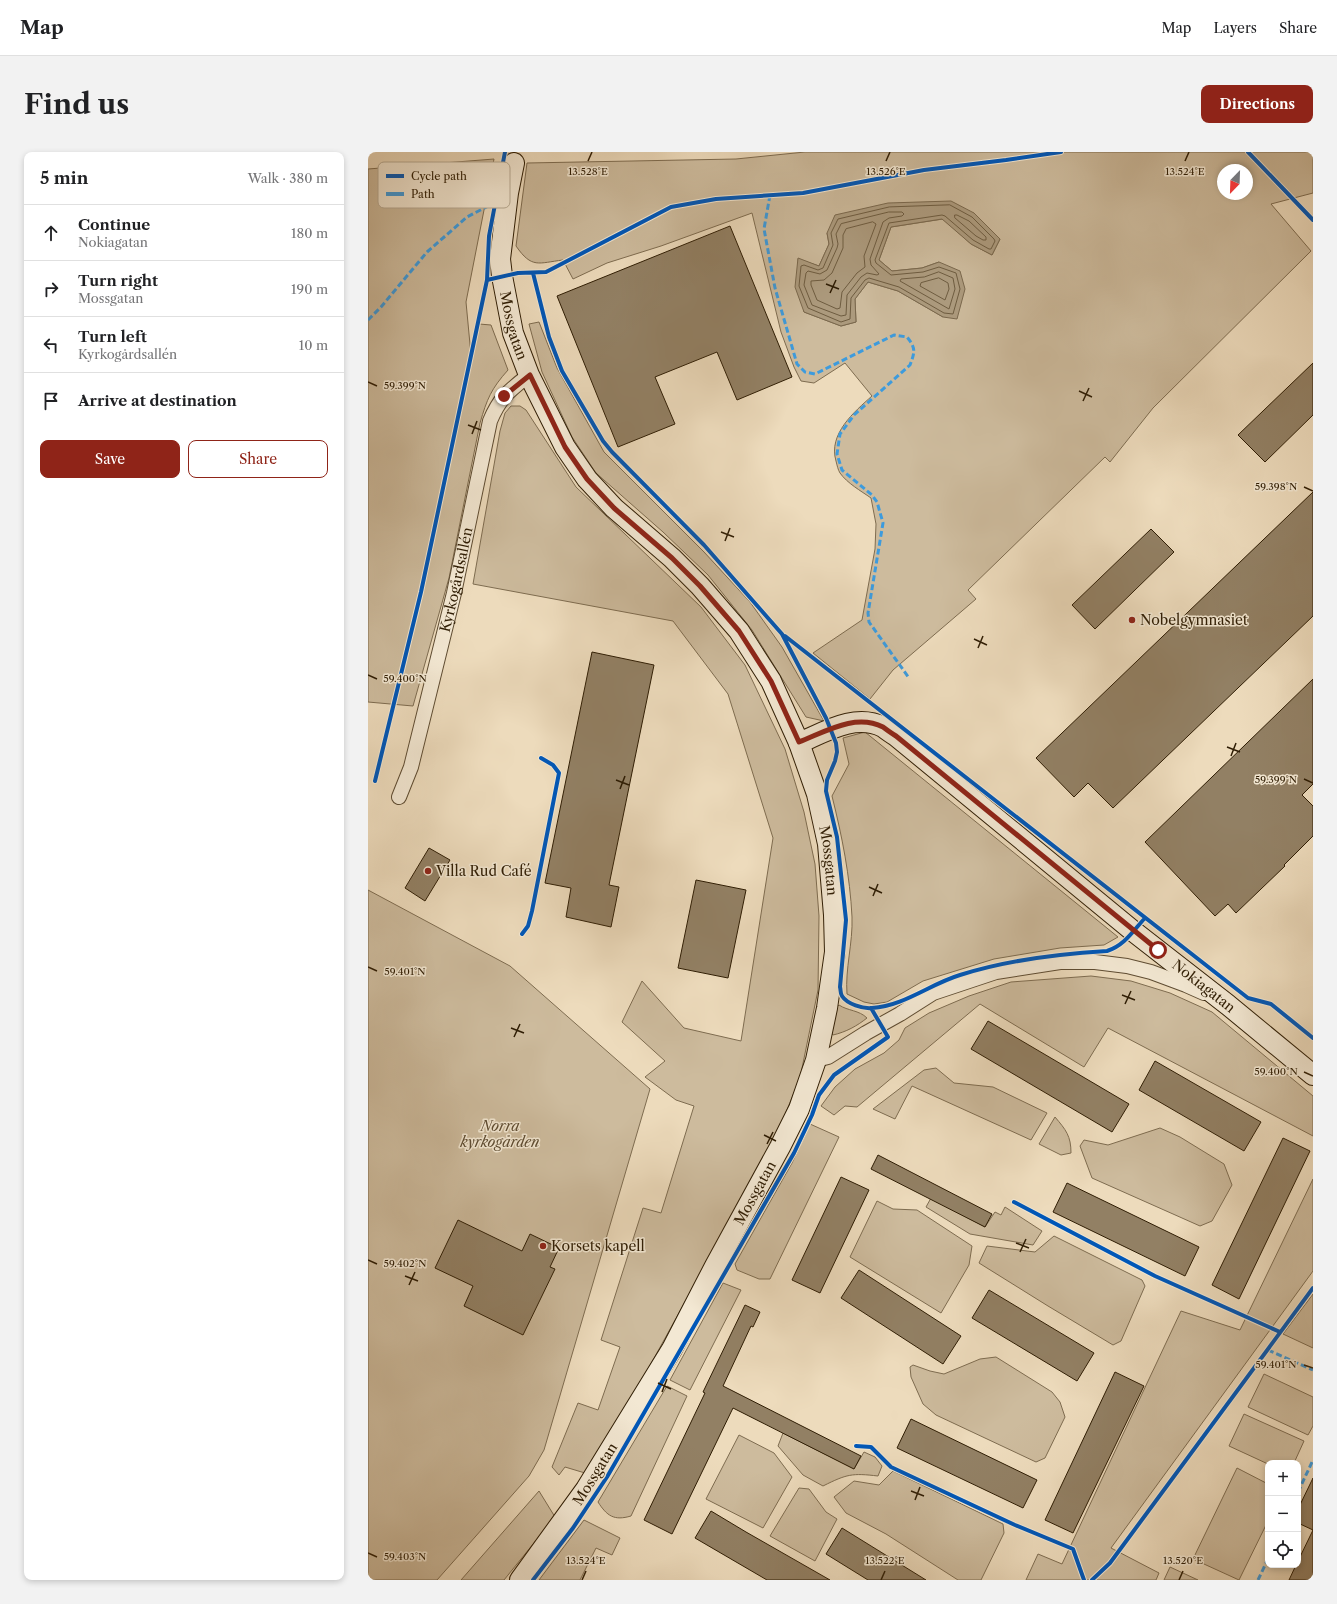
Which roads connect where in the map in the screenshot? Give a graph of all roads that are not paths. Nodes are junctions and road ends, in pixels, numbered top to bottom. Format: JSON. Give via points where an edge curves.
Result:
{"nodes":[{"id":1,"x":514,"y":163,"type":"dead end"},
{"id":2,"x":510,"y":183,"type":"edge"},
{"id":3,"x":506,"y":208,"type":"edge"},
{"id":4,"x":530,"y":375,"type":"junction"},
{"id":5,"x":799,"y":742,"type":"junction"},
{"id":6,"x":399,"y":797,"type":"dead end"},
{"id":7,"x":1228,"y":1005,"type":"junction"},
{"id":8,"x":816,"y":1060,"type":"junction"},
{"id":9,"x":1313,"y":1075,"type":"edge"},
{"id":10,"x":520,"y":1580,"type":"edge"}],
"edges":[{"from":1,"to":2,"type":"street","name":"Mossgatan"},
{"from":3,"to":4,"type":"street","name":"Mossgatan","via":[[500,259],[502,276],[513,333]]},
{"from":4,"to":5,"type":"street","name":"Mossgatan","via":[[565,447],[587,479],[614,508],[700,586],[739,631],[771,681]]},
{"from":4,"to":6,"type":"street","name":"Kyrkogårdsallén","via":[[504,396],[490,421],[454,593],[411,767]]},
{"from":5,"to":7,"type":"street","name":"Nokiagatan","via":[[852,722],[871,723],[883,727]]},
{"from":5,"to":8,"type":"street","name":"Mossgatan","via":[[817,794],[828,844],[834,915],[835,952]]},
{"from":7,"to":8,"type":"street","via":[[1186,985],[1127,966],[1095,962],[1060,962],[996,972],[933,993],[828,1057]]},
{"from":7,"to":9,"type":"street","name":"Nokiagatan"},
{"from":8,"to":10,"type":"street","name":"Mossgatan","via":[[799,1109],[672,1349],[586,1490]]}]}
